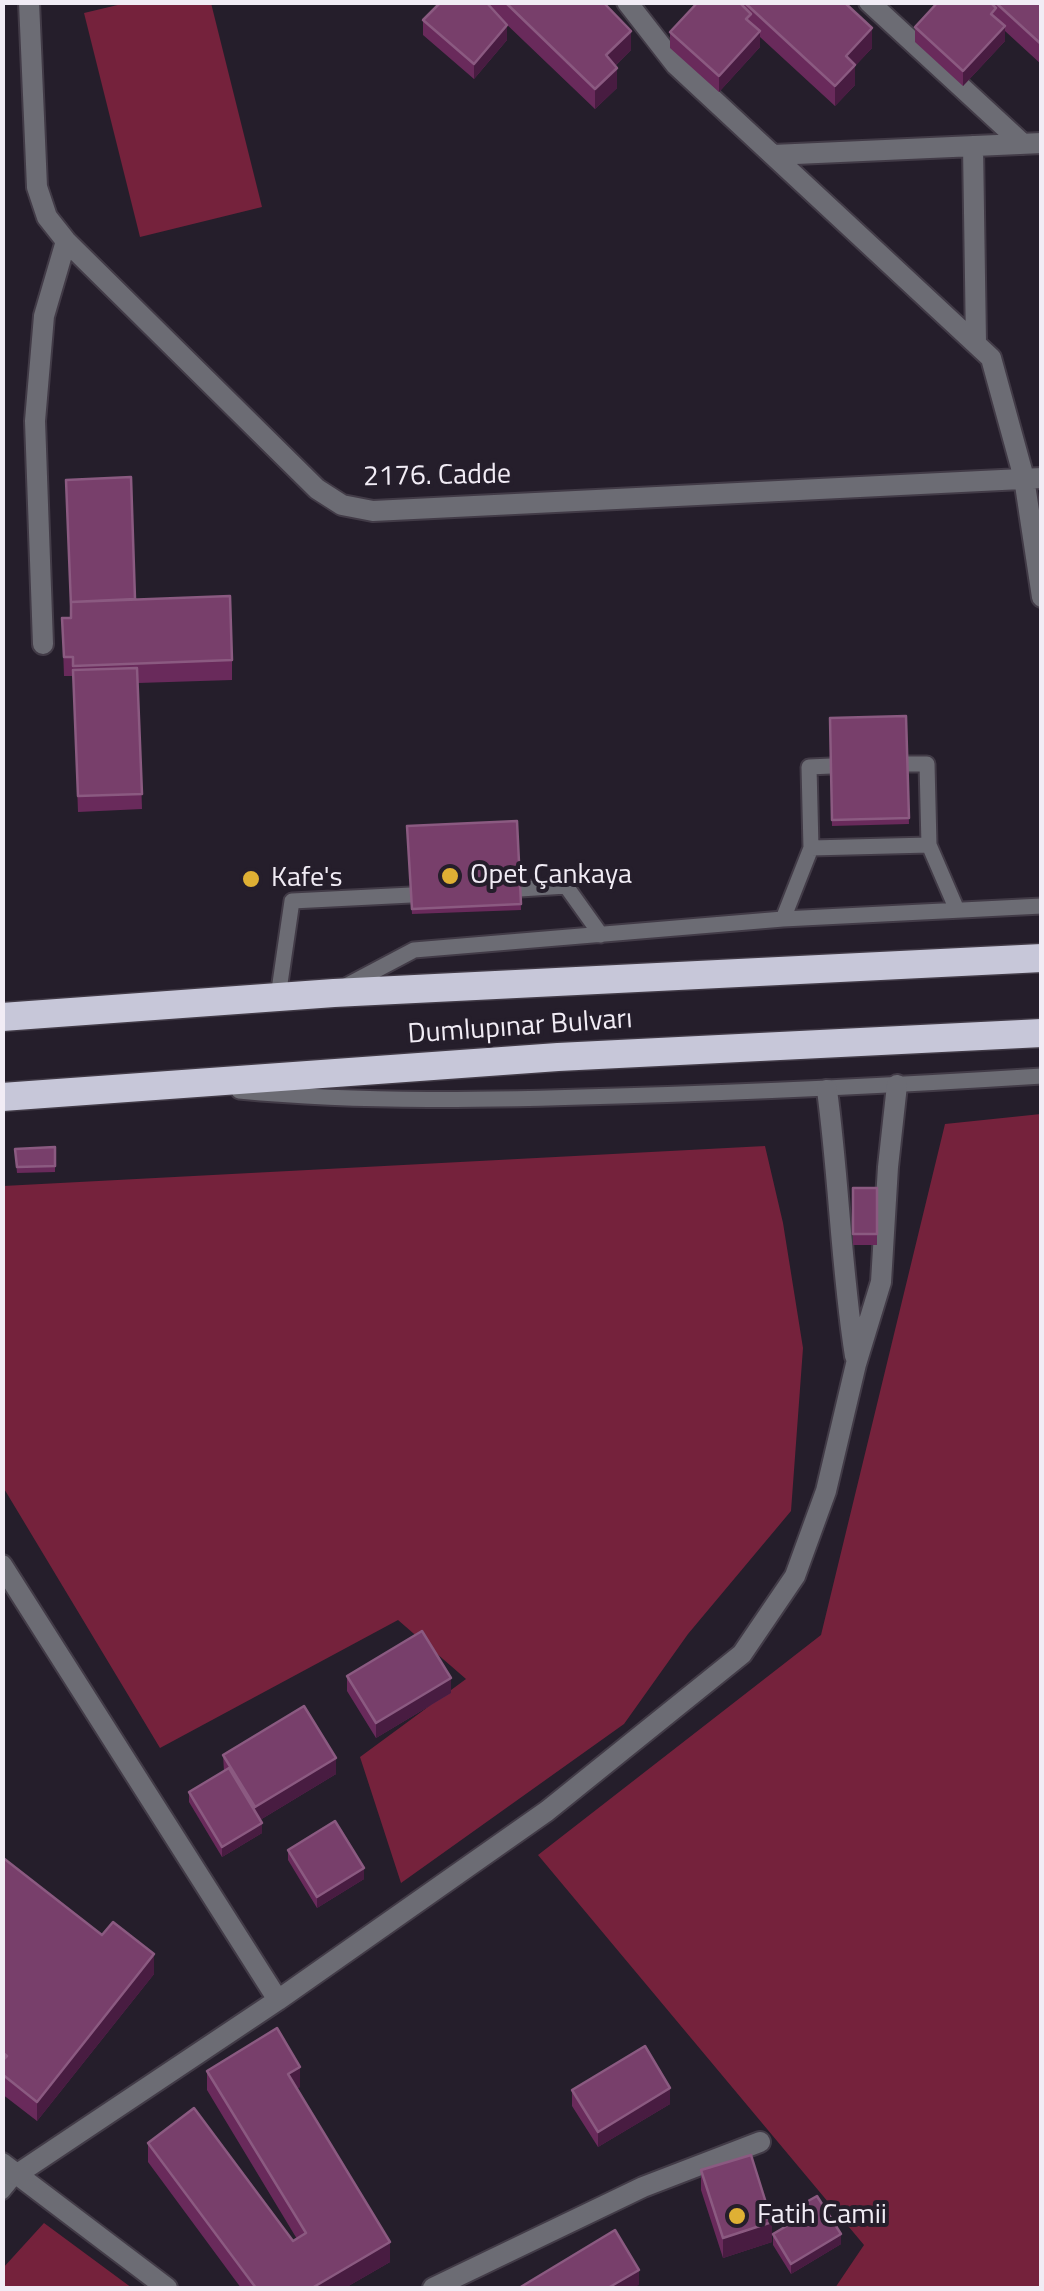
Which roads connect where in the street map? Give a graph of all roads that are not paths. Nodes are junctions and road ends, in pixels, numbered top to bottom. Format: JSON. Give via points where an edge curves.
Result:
{"nodes":[{"id":1,"x":29,"y":2,"type":"edge"},
{"id":2,"x":627,"y":2,"type":"edge"},
{"id":3,"x":869,"y":2,"type":"edge"},
{"id":4,"x":1032,"y":144,"type":"edge"},
{"id":5,"x":974,"y":146,"type":"junction"},
{"id":6,"x":773,"y":155,"type":"junction"},
{"id":7,"x":66,"y":242,"type":"junction"},
{"id":8,"x":976,"y":343,"type":"junction"},
{"id":9,"x":1033,"y":478,"type":"edge"},
{"id":10,"x":1042,"y":597,"type":"edge"},
{"id":11,"x":43,"y":644,"type":"dead end"},
{"id":12,"x":907,"y":764,"type":"edge"},
{"id":13,"x":831,"y":766,"type":"edge"},
{"id":14,"x":929,"y":845,"type":"junction"},
{"id":15,"x":811,"y":848,"type":"junction"},
{"id":16,"x":520,"y":889,"type":"edge"},
{"id":17,"x":411,"y":895,"type":"edge"},
{"id":18,"x":1042,"y":906,"type":"edge"},
{"id":19,"x":957,"y":910,"type":"junction"},
{"id":20,"x":783,"y":919,"type":"junction"},
{"id":21,"x":601,"y":935,"type":"junction"},
{"id":22,"x":1042,"y":958,"type":"edge"},
{"id":23,"x":334,"y":993,"type":"junction"},
{"id":24,"x":278,"y":997,"type":"junction"},
{"id":25,"x":2,"y":1006,"type":"edge"},
{"id":26,"x":79,"y":1012,"type":"junction"},
{"id":27,"x":2,"y":1017,"type":"edge"},
{"id":28,"x":1042,"y":1033,"type":"edge"},
{"id":29,"x":1042,"y":1076,"type":"edge"},
{"id":30,"x":166,"y":1084,"type":"junction"},
{"id":31,"x":898,"y":1085,"type":"junction"},
{"id":32,"x":827,"y":1090,"type":"junction"},
{"id":33,"x":2,"y":1097,"type":"edge"},
{"id":34,"x":856,"y":1364,"type":"junction"},
{"id":35,"x":2,"y":1564,"type":"edge"},
{"id":36,"x":278,"y":2000,"type":"junction"},
{"id":37,"x":760,"y":2142,"type":"dead end"},
{"id":38,"x":9,"y":2169,"type":"edge"},
{"id":39,"x":2,"y":2192,"type":"edge"},
{"id":40,"x":167,"y":2288,"type":"edge"},
{"id":41,"x":433,"y":2288,"type":"edge"}],
"edges":[{"from":1,"to":7,"type":"street","name":"2176. Cadde","via":[[37,187],[47,218]]},
{"from":2,"to":6,"type":"street","via":[[676,65]]},
{"from":3,"to":4,"type":"street"},
{"from":4,"to":5,"type":"street"},
{"from":5,"to":6,"type":"street"},
{"from":5,"to":8,"type":"street"},
{"from":6,"to":8,"type":"street"},
{"from":7,"to":9,"type":"street","name":"2176. Cadde","via":[[342,505],[373,511]]},
{"from":7,"to":11,"type":"street","via":[[44,316],[36,420]]},
{"from":8,"to":9,"type":"street","via":[[991,358]]},
{"from":9,"to":10,"type":"street"},
{"from":12,"to":14,"type":"lane","via":[[927,764]]},
{"from":13,"to":15,"type":"lane","via":[[810,767]]},
{"from":14,"to":15,"type":"lane"},
{"from":14,"to":19,"type":"lane"},
{"from":15,"to":20,"type":"lane"},
{"from":16,"to":21,"type":"lane","via":[[566,886]]},
{"from":17,"to":24,"type":"lane","via":[[292,902]]},
{"from":18,"to":19,"type":"lane"},
{"from":19,"to":20,"type":"lane"},
{"from":20,"to":21,"type":"lane"},
{"from":21,"to":23,"type":"lane","via":[[414,950]]},
{"from":22,"to":23,"type":"highway","name":"Dumlupınar Bulvarı"},
{"from":23,"to":24,"type":"highway","name":"Dumlupınar Bulvarı"},
{"from":24,"to":26,"type":"highway","name":"Dumlupınar Bulvarı"},
{"from":25,"to":26,"type":"highway"},
{"from":26,"to":27,"type":"highway","name":"Dumlupınar Bulvarı"},
{"from":28,"to":30,"type":"highway","name":"Dumlupınar Bulvarı"},
{"from":29,"to":31,"type":"lane"},
{"from":30,"to":32,"type":"lane","via":[[330,1100]]},
{"from":30,"to":33,"type":"highway","name":"Dumlupınar Bulvarı"},
{"from":31,"to":32,"type":"lane"},
{"from":31,"to":34,"type":"street","via":[[881,1282]]},
{"from":32,"to":34,"type":"street"},
{"from":34,"to":36,"type":"street","via":[[826,1492],[795,1576],[742,1654],[547,1811]]},
{"from":35,"to":36,"type":"street"},
{"from":36,"to":38,"type":"street"},
{"from":37,"to":41,"type":"street","via":[[644,2187]]},
{"from":38,"to":39,"type":"lane"},
{"from":38,"to":40,"type":"street"}]}
